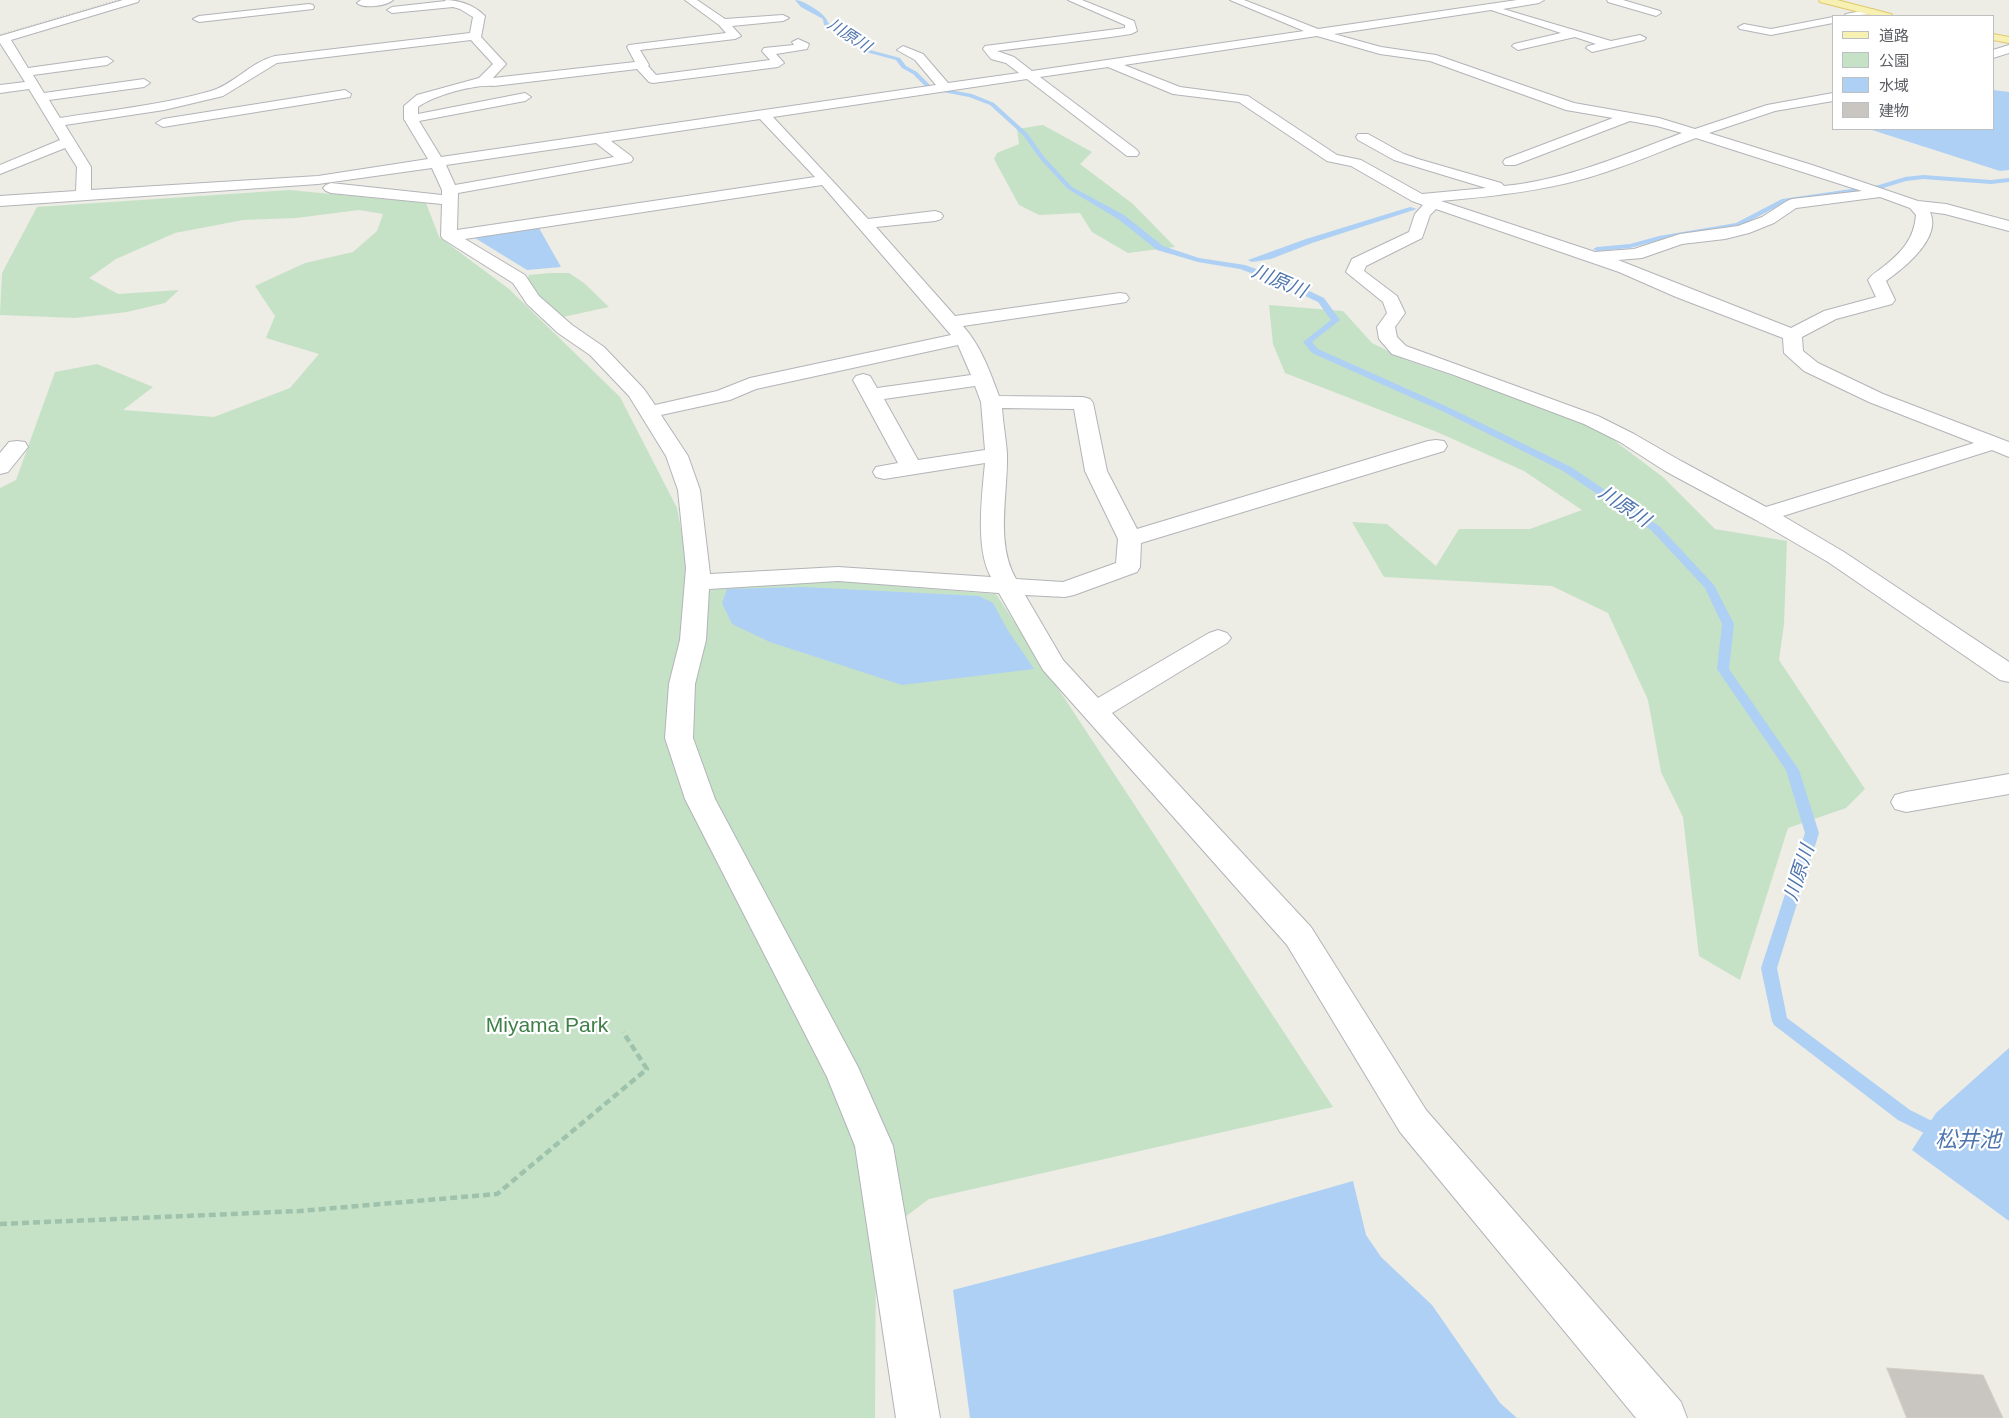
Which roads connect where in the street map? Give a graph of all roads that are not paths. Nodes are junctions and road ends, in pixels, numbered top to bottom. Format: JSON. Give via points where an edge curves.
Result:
{"nodes":[{"id":1,"x":134,"y":0,"type":"edge"},
{"id":2,"x":253,"y":0,"type":"edge"},
{"id":3,"x":690,"y":0,"type":"edge"},
{"id":4,"x":1073,"y":0,"type":"edge"},
{"id":5,"x":1235,"y":0,"type":"edge"},
{"id":6,"x":1530,"y":0,"type":"edge"},
{"id":7,"x":1612,"y":0,"type":"edge"},
{"id":8,"x":1824,"y":0,"type":"edge"},
{"id":9,"x":451,"y":2,"type":"edge"},
{"id":10,"x":362,"y":3,"type":"dead end"},
{"id":11,"x":390,"y":5,"type":"edge"},
{"id":12,"x":309,"y":7,"type":"dead end"},
{"id":13,"x":1488,"y":8,"type":"junction"},
{"id":14,"x":259,"y":12,"type":"junction"},
{"id":15,"x":1871,"y":12,"type":"junction"},
{"id":16,"x":1656,"y":13,"type":"dead end"},
{"id":17,"x":1855,"y":15,"type":"edge"},
{"id":18,"x":1883,"y":15,"type":"edge"},
{"id":19,"x":783,"y":18,"type":"dead end"},
{"id":20,"x":199,"y":19,"type":"dead end"},
{"id":21,"x":1832,"y":20,"type":"edge"},
{"id":22,"x":479,"y":22,"type":"junction"},
{"id":23,"x":723,"y":24,"type":"junction"},
{"id":24,"x":462,"y":25,"type":"dead end"},
{"id":25,"x":0,"y":26,"type":"edge"},
{"id":26,"x":1744,"y":27,"type":"dead end"},
{"id":27,"x":1600,"y":28,"type":"dead end"},
{"id":28,"x":418,"y":31,"type":"dead end"},
{"id":29,"x":1318,"y":33,"type":"junction"},
{"id":30,"x":1575,"y":34,"type":"junction"},
{"id":31,"x":476,"y":36,"type":"junction"},
{"id":32,"x":1994,"y":37,"type":"edge"},
{"id":33,"x":6,"y":38,"type":"edge"},
{"id":34,"x":1640,"y":38,"type":"dead end"},
{"id":35,"x":2009,"y":40,"type":"edge"},
{"id":36,"x":434,"y":41,"type":"junction"},
{"id":37,"x":798,"y":42,"type":"dead end"},
{"id":38,"x":1610,"y":44,"type":"junction"},
{"id":39,"x":1518,"y":46,"type":"dead end"},
{"id":40,"x":2009,"y":49,"type":"edge"},
{"id":41,"x":903,"y":50,"type":"dead end"},
{"id":42,"x":1583,"y":51,"type":"dead end"},
{"id":43,"x":1994,"y":54,"type":"edge"},
{"id":44,"x":108,"y":61,"type":"dead end"},
{"id":45,"x":1108,"y":63,"type":"junction"},
{"id":46,"x":640,"y":65,"type":"junction"},
{"id":47,"x":25,"y":72,"type":"junction"},
{"id":48,"x":1030,"y":75,"type":"junction"},
{"id":49,"x":483,"y":81,"type":"junction"},
{"id":50,"x":144,"y":83,"type":"dead end"},
{"id":51,"x":33,"y":85,"type":"junction"},
{"id":52,"x":944,"y":87,"type":"junction"},
{"id":53,"x":0,"y":89,"type":"edge"},
{"id":54,"x":345,"y":94,"type":"dead end"},
{"id":55,"x":1832,"y":96,"type":"edge"},
{"id":56,"x":41,"y":97,"type":"junction"},
{"id":57,"x":525,"y":97,"type":"dead end"},
{"id":58,"x":763,"y":114,"type":"junction"},
{"id":59,"x":1630,"y":117,"type":"junction"},
{"id":60,"x":411,"y":119,"type":"junction"},
{"id":61,"x":57,"y":122,"type":"junction"},
{"id":62,"x":150,"y":124,"type":"dead end"},
{"id":63,"x":84,"y":133,"type":"dead end"},
{"id":64,"x":1693,"y":134,"type":"junction"},
{"id":65,"x":1363,"y":137,"type":"dead end"},
{"id":66,"x":67,"y":138,"type":"junction"},
{"id":67,"x":598,"y":138,"type":"junction"},
{"id":68,"x":1132,"y":153,"type":"dead end"},
{"id":69,"x":437,"y":162,"type":"junction"},
{"id":70,"x":1413,"y":162,"type":"junction"},
{"id":71,"x":1510,"y":162,"type":"dead end"},
{"id":72,"x":1365,"y":168,"type":"junction"},
{"id":73,"x":0,"y":170,"type":"edge"},
{"id":74,"x":826,"y":180,"type":"junction"},
{"id":75,"x":284,"y":184,"type":"junction"},
{"id":76,"x":1510,"y":190,"type":"junction"},
{"id":77,"x":1875,"y":190,"type":"junction"},
{"id":78,"x":450,"y":195,"type":"junction"},
{"id":79,"x":83,"y":196,"type":"junction"},
{"id":80,"x":0,"y":201,"type":"edge"},
{"id":81,"x":1424,"y":201,"type":"junction"},
{"id":82,"x":1915,"y":205,"type":"junction"},
{"id":83,"x":935,"y":216,"type":"dead end"},
{"id":84,"x":864,"y":224,"type":"junction"},
{"id":85,"x":2009,"y":226,"type":"edge"},
{"id":86,"x":449,"y":236,"type":"junction"},
{"id":87,"x":1591,"y":257,"type":"junction"},
{"id":88,"x":1120,"y":298,"type":"dead end"},
{"id":89,"x":957,"y":330,"type":"junction"},
{"id":90,"x":1792,"y":335,"type":"junction"},
{"id":91,"x":987,"y":390,"type":"junction"},
{"id":92,"x":649,"y":412,"type":"junction"},
{"id":93,"x":1436,"y":446,"type":"dead end"},
{"id":94,"x":17,"y":447,"type":"dead end"},
{"id":95,"x":2001,"y":447,"type":"edge"},
{"id":96,"x":996,"y":455,"type":"junction"},
{"id":97,"x":0,"y":467,"type":"edge"},
{"id":98,"x":911,"y":467,"type":"junction"},
{"id":99,"x":884,"y":472,"type":"dead end"},
{"id":100,"x":1764,"y":515,"type":"junction"},
{"id":101,"x":1130,"y":540,"type":"junction"},
{"id":102,"x":697,"y":582,"type":"junction"},
{"id":103,"x":1008,"y":586,"type":"junction"},
{"id":104,"x":1218,"y":638,"type":"dead end"},
{"id":105,"x":2009,"y":674,"type":"edge"},
{"id":106,"x":1096,"y":711,"type":"junction"},
{"id":107,"x":2009,"y":784,"type":"edge"},
{"id":108,"x":1906,"y":802,"type":"dead end"},
{"id":109,"x":918,"y":1418,"type":"edge"},
{"id":110,"x":1665,"y":1418,"type":"edge"}],
"edges":[{"from":1,"to":33,"type":"street"},
{"from":2,"to":14,"type":"street"},
{"from":3,"to":23,"type":"street"},
{"from":4,"to":48,"type":"street","via":[[1130,23],[1131,31],[989,49],[995,56],[1010,60]]},
{"from":5,"to":29,"type":"street"},
{"from":6,"to":13,"type":"street"},
{"from":7,"to":16,"type":"street"},
{"from":8,"to":15,"type":"main road"},
{"from":9,"to":11,"type":"street"},
{"from":9,"to":22,"type":"street","via":[[479,16]]},
{"from":10,"to":11,"type":"street"},
{"from":12,"to":14,"type":"street"},
{"from":13,"to":29,"type":"street"},
{"from":13,"to":30,"type":"street"},
{"from":14,"to":20,"type":"street"},
{"from":15,"to":17,"type":"street"},
{"from":15,"to":18,"type":"main road"},
{"from":19,"to":23,"type":"street"},
{"from":21,"to":26,"type":"street","via":[[1771,32]]},
{"from":22,"to":24,"type":"street"},
{"from":22,"to":31,"type":"street"},
{"from":23,"to":46,"type":"street","via":[[734,36],[633,47],[643,65]]},
{"from":25,"to":33,"type":"street"},
{"from":27,"to":30,"type":"street"},
{"from":28,"to":36,"type":"street"},
{"from":29,"to":45,"type":"street"},
{"from":29,"to":59,"type":"street","via":[[1380,50],[1432,58],[1571,107]]},
{"from":30,"to":38,"type":"street"},
{"from":30,"to":39,"type":"street"},
{"from":31,"to":36,"type":"street"},
{"from":31,"to":49,"type":"street","via":[[500,64]]},
{"from":32,"to":35,"type":"main road"},
{"from":33,"to":47,"type":"street"},
{"from":34,"to":38,"type":"street"},
{"from":36,"to":61,"type":"street","via":[[275,60],[218,94],[159,101]]},
{"from":37,"to":46,"type":"street","via":[[803,44],[802,47],[768,51],[778,63],[653,79]]},
{"from":38,"to":42,"type":"street"},
{"from":40,"to":43,"type":"street"},
{"from":41,"to":52,"type":"street","via":[[919,57]]},
{"from":44,"to":47,"type":"street"},
{"from":45,"to":48,"type":"street"},
{"from":45,"to":72,"type":"street","via":[[1178,92],[1243,99],[1332,158]]},
{"from":46,"to":49,"type":"street"},
{"from":47,"to":51,"type":"street"},
{"from":48,"to":52,"type":"street"},
{"from":48,"to":68,"type":"street"},
{"from":49,"to":60,"type":"street","via":[[422,98],[411,106]]},
{"from":50,"to":56,"type":"street"},
{"from":51,"to":53,"type":"street"},
{"from":51,"to":56,"type":"street"},
{"from":52,"to":58,"type":"street"},
{"from":54,"to":62,"type":"street"},
{"from":55,"to":64,"type":"street","via":[[1772,108]]},
{"from":56,"to":61,"type":"street"},
{"from":57,"to":60,"type":"street"},
{"from":58,"to":67,"type":"street"},
{"from":58,"to":74,"type":"street"},
{"from":59,"to":64,"type":"street","via":[[1659,122]]},
{"from":59,"to":71,"type":"street"},
{"from":60,"to":69,"type":"street"},
{"from":61,"to":66,"type":"street"},
{"from":63,"to":66,"type":"street"},
{"from":64,"to":76,"type":"street","via":[[1601,169]]},
{"from":64,"to":77,"type":"street"},
{"from":65,"to":70,"type":"street"},
{"from":66,"to":73,"type":"street"},
{"from":66,"to":79,"type":"street","via":[[84,167]]},
{"from":67,"to":69,"type":"street"},
{"from":67,"to":78,"type":"street","via":[[626,159]]},
{"from":69,"to":75,"type":"street"},
{"from":69,"to":78,"type":"street"},
{"from":70,"to":72,"type":"street"},
{"from":70,"to":76,"type":"street"},
{"from":72,"to":81,"type":"street"},
{"from":74,"to":84,"type":"street"},
{"from":74,"to":86,"type":"street"},
{"from":75,"to":78,"type":"street"},
{"from":75,"to":79,"type":"street"},
{"from":76,"to":81,"type":"street"},
{"from":77,"to":82,"type":"street"},
{"from":77,"to":87,"type":"street","via":[[1792,204],[1768,220],[1725,234],[1680,239],[1636,254]]},
{"from":78,"to":86,"type":"street"},
{"from":79,"to":80,"type":"street"},
{"from":81,"to":87,"type":"street"},
{"from":81,"to":100,"type":"street","via":[[1416,235],[1358,263],[1355,272],[1391,300],[1396,313],[1386,327],[1388,339],[1399,350],[1591,420]]},
{"from":82,"to":85,"type":"street","via":[[1946,209]]},
{"from":82,"to":90,"type":"street","via":[[1924,214],[1924,224],[1912,252],[1877,280],[1886,300],[1830,315]]},
{"from":83,"to":84,"type":"street"},
{"from":84,"to":89,"type":"street"},
{"from":86,"to":92,"type":"street","via":[[519,280],[533,300],[564,329],[597,351],[637,393]]},
{"from":87,"to":90,"type":"street"},
{"from":88,"to":89,"type":"street"},
{"from":89,"to":91,"type":"street"},
{"from":89,"to":92,"type":"street","via":[[750,384],[723,396]]},
{"from":90,"to":95,"type":"street","via":[[1794,353],[1811,367],[1876,398]]},
{"from":91,"to":96,"type":"street"},
{"from":91,"to":98,"type":"street","via":[[867,388]]},
{"from":91,"to":101,"type":"street","via":[[1083,403],[1096,471]]},
{"from":92,"to":102,"type":"street","via":[[677,456],[690,490]]},
{"from":93,"to":101,"type":"street"},
{"from":94,"to":97,"type":"street"},
{"from":95,"to":100,"type":"street"},
{"from":96,"to":98,"type":"street"},
{"from":96,"to":103,"type":"street","via":[[992,514],[997,567]]},
{"from":98,"to":99,"type":"street"},
{"from":100,"to":105,"type":"street","via":[[1836,557]]},
{"from":101,"to":103,"type":"street","via":[[1128,567],[1065,590]]},
{"from":102,"to":103,"type":"street","via":[[838,574]]},
{"from":102,"to":109,"type":"street","via":[[694,640],[682,684],[680,738],[700,799],[845,1077],[874,1146]]},
{"from":103,"to":106,"type":"street","via":[[1052,664]]},
{"from":104,"to":106,"type":"street"},
{"from":106,"to":110,"type":"street","via":[[1299,936],[1413,1121]]},
{"from":107,"to":108,"type":"street"}]}
